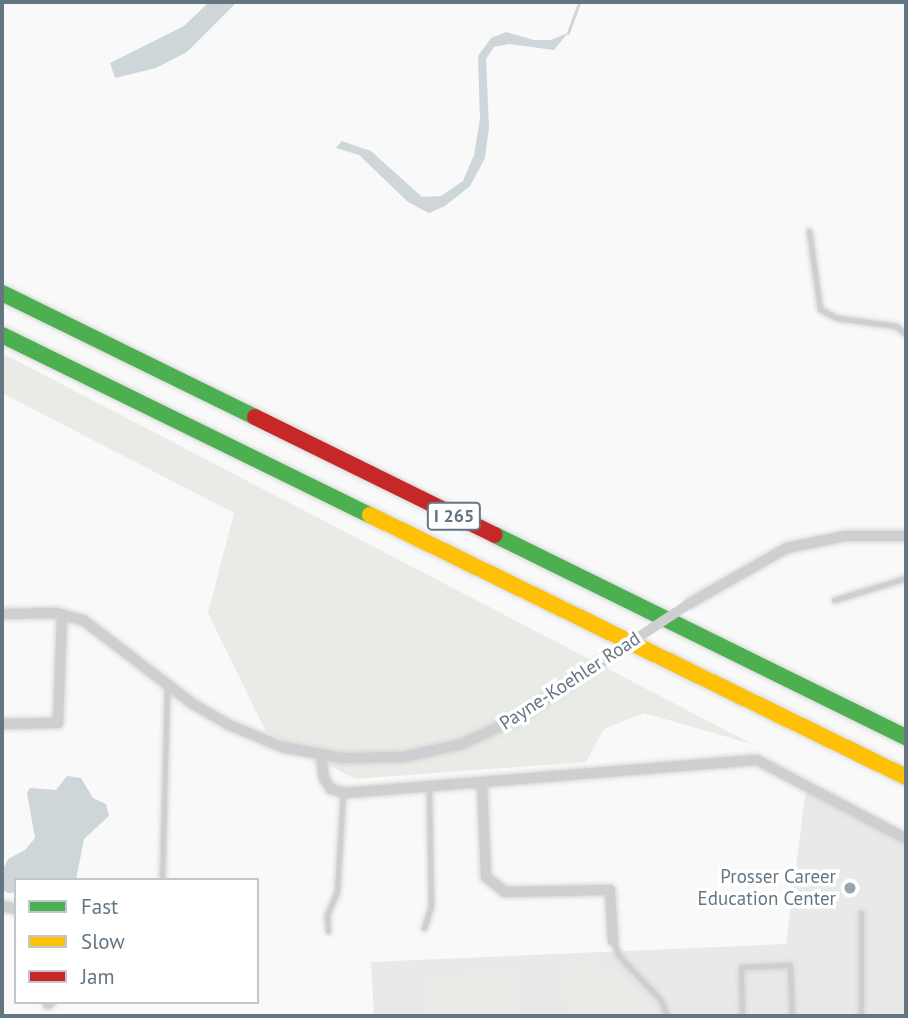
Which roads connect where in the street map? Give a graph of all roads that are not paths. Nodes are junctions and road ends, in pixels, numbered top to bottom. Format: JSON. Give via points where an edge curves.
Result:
{"nodes":[{"id":1,"x":809,"y":231,"type":"dead end"},
{"id":2,"x":2,"y":293,"type":"edge"},
{"id":3,"x":906,"y":334,"type":"edge"},
{"id":4,"x":2,"y":335,"type":"edge"},
{"id":5,"x":906,"y":536,"type":"edge"},
{"id":6,"x":906,"y":578,"type":"edge"},
{"id":7,"x":834,"y":600,"type":"dead end"},
{"id":8,"x":2,"y":614,"type":"edge"},
{"id":9,"x":62,"y":614,"type":"junction"},
{"id":10,"x":167,"y":685,"type":"junction"},
{"id":11,"x":2,"y":724,"type":"edge"},
{"id":12,"x":906,"y":737,"type":"edge"},
{"id":13,"x":321,"y":756,"type":"junction"},
{"id":14,"x":906,"y":779,"type":"edge"},
{"id":15,"x":482,"y":782,"type":"junction"},
{"id":16,"x":429,"y":788,"type":"junction"},
{"id":17,"x":343,"y":792,"type":"junction"},
{"id":18,"x":906,"y":839,"type":"edge"},
{"id":19,"x":162,"y":878,"type":"edge"},
{"id":20,"x":861,"y":913,"type":"dead end"},
{"id":21,"x":424,"y":928,"type":"dead end"},
{"id":22,"x":328,"y":931,"type":"dead end"},
{"id":23,"x":613,"y":941,"type":"joint"},
{"id":24,"x":667,"y":1016,"type":"edge"},
{"id":25,"x":742,"y":1016,"type":"edge"},
{"id":26,"x":792,"y":1016,"type":"edge"},
{"id":27,"x":861,"y":1016,"type":"edge"}],
"edges":[{"from":1,"to":3,"type":"lane","via":[[820,309],[837,318],[896,326]]},
{"from":2,"to":12,"type":"highway","number":"I 265"},
{"from":4,"to":14,"type":"highway","number":"I 265"},
{"from":5,"to":13,"type":"street","name":"Payne-Koehler Road","bridge":true,"via":[[844,536],[787,548],[690,603],[518,718],[462,744],[403,757]]},
{"from":6,"to":7,"type":"lane"},
{"from":8,"to":9,"type":"street","name":"Payne-Koehler Road"},
{"from":9,"to":10,"type":"street","name":"Payne-Koehler Road","via":[[95,627]]},
{"from":9,"to":11,"type":"street","via":[[58,723]]},
{"from":10,"to":13,"type":"street","name":"Payne-Koehler Road","via":[[226,724],[282,747]]},
{"from":10,"to":19,"type":"lane"},
{"from":13,"to":17,"type":"street","via":[[324,778],[331,789]]},
{"from":15,"to":16,"type":"street"},
{"from":15,"to":18,"type":"street","via":[[757,760]]},
{"from":15,"to":23,"type":"street","via":[[486,877],[505,892],[610,890]]},
{"from":16,"to":17,"type":"street"},
{"from":16,"to":21,"type":"lane","via":[[431,906]]},
{"from":17,"to":22,"type":"lane","via":[[338,885],[327,915]]},
{"from":20,"to":27,"type":"lane"},
{"from":23,"to":24,"type":"lane","via":[[619,956],[660,999]]},
{"from":25,"to":26,"type":"lane","via":[[741,967],[790,965]]}]}
